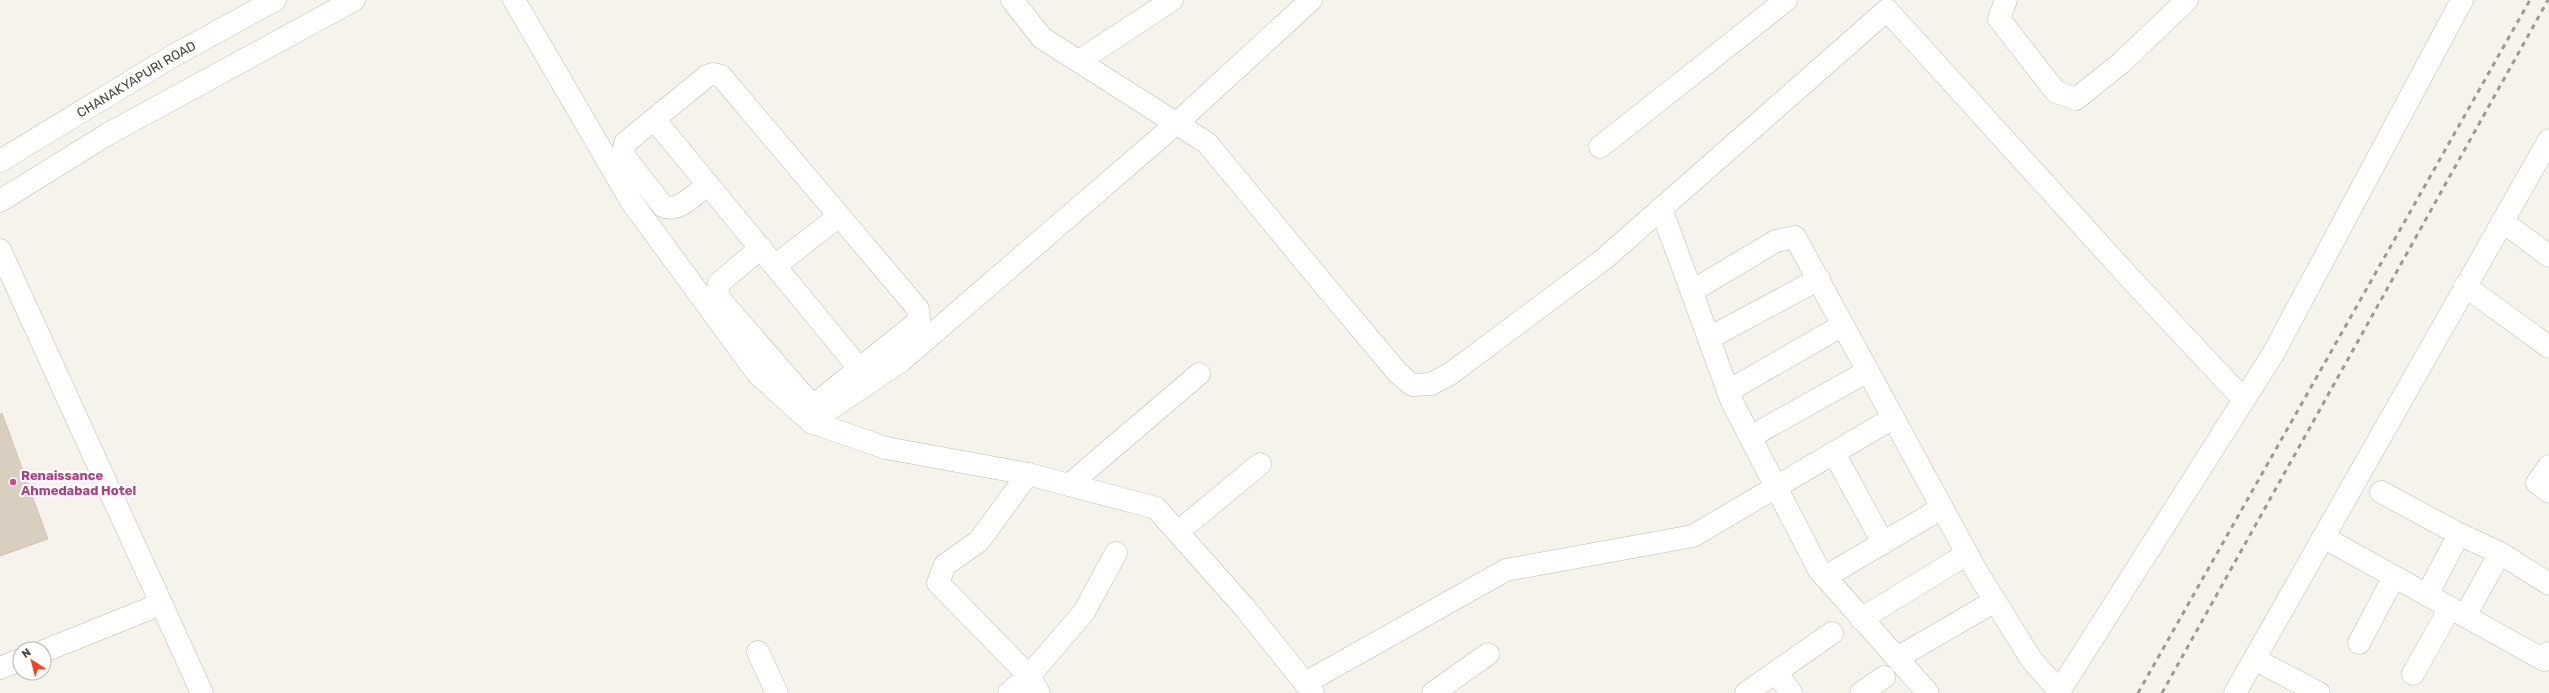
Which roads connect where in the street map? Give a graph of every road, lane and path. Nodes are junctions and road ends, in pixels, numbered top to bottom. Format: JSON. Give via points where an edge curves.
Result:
{"nodes":[{"id":1,"x":275,"y":0,"type":"edge"},
{"id":2,"x":354,"y":0,"type":"edge"},
{"id":3,"x":514,"y":0,"type":"edge"},
{"id":4,"x":1012,"y":0,"type":"edge"},
{"id":5,"x":1172,"y":0,"type":"edge"},
{"id":6,"x":1311,"y":0,"type":"edge"},
{"id":7,"x":1786,"y":0,"type":"edge"},
{"id":8,"x":2006,"y":0,"type":"edge"},
{"id":9,"x":2187,"y":0,"type":"edge"},
{"id":10,"x":2462,"y":0,"type":"edge"},
{"id":11,"x":1882,"y":5,"type":"edge"},
{"id":12,"x":1079,"y":61,"type":"junction"},
{"id":13,"x":654,"y":119,"type":"junction"},
{"id":14,"x":1177,"y":123,"type":"junction"},
{"id":15,"x":2549,"y":140,"type":"edge"},
{"id":16,"x":1600,"y":147,"type":"dead end"},
{"id":17,"x":0,"y":161,"type":"edge"},
{"id":18,"x":708,"y":184,"type":"junction"},
{"id":19,"x":0,"y":201,"type":"edge"},
{"id":20,"x":1661,"y":208,"type":"junction"},
{"id":21,"x":840,"y":216,"type":"junction"},
{"id":22,"x":2502,"y":221,"type":"junction"},
{"id":23,"x":761,"y":248,"type":"junction"},
{"id":24,"x":0,"y":250,"type":"edge"},
{"id":25,"x":2549,"y":256,"type":"edge"},
{"id":26,"x":775,"y":266,"type":"junction"},
{"id":27,"x":1819,"y":279,"type":"junction"},
{"id":28,"x":2465,"y":286,"type":"junction"},
{"id":29,"x":1692,"y":291,"type":"junction"},
{"id":30,"x":1844,"y":325,"type":"junction"},
{"id":31,"x":1709,"y":338,"type":"junction"},
{"id":32,"x":2549,"y":347,"type":"edge"},
{"id":33,"x":1868,"y":371,"type":"junction"},
{"id":34,"x":1199,"y":374,"type":"dead end"},
{"id":35,"x":865,"y":375,"type":"junction"},
{"id":36,"x":1728,"y":391,"type":"junction"},
{"id":37,"x":2244,"y":400,"type":"junction"},
{"id":38,"x":1893,"y":418,"type":"junction"},
{"id":39,"x":811,"y":422,"type":"junction"},
{"id":40,"x":1750,"y":438,"type":"junction"},
{"id":41,"x":1834,"y":453,"type":"junction"},
{"id":42,"x":1260,"y":464,"type":"dead end"},
{"id":43,"x":2549,"y":466,"type":"edge"},
{"id":44,"x":1028,"y":474,"type":"junction"},
{"id":45,"x":1069,"y":485,"type":"junction"},
{"id":46,"x":1775,"y":488,"type":"junction"},
{"id":47,"x":2381,"y":492,"type":"dead end"},
{"id":48,"x":2549,"y":492,"type":"edge"},
{"id":49,"x":1942,"y":508,"type":"junction"},
{"id":50,"x":1178,"y":532,"type":"junction"},
{"id":51,"x":2459,"y":534,"type":"junction"},
{"id":52,"x":2323,"y":537,"type":"junction"},
{"id":53,"x":1883,"y":543,"type":"junction"},
{"id":54,"x":1116,"y":553,"type":"dead end"},
{"id":55,"x":2500,"y":553,"type":"junction"},
{"id":56,"x":1967,"y":554,"type":"junction"},
{"id":57,"x":1825,"y":576,"type":"junction"},
{"id":58,"x":2394,"y":577,"type":"junction"},
{"id":59,"x":2549,"y":584,"type":"edge"},
{"id":60,"x":2427,"y":596,"type":"junction"},
{"id":61,"x":1995,"y":601,"type":"junction"},
{"id":62,"x":161,"y":604,"type":"junction"},
{"id":63,"x":2457,"y":612,"type":"junction"},
{"id":64,"x":1861,"y":619,"type":"junction"},
{"id":65,"x":1832,"y":633,"type":"dead end"},
{"id":66,"x":2359,"y":643,"type":"dead end"},
{"id":67,"x":52,"y":648,"type":"edge"},
{"id":68,"x":758,"y":652,"type":"dead end"},
{"id":69,"x":2549,"y":653,"type":"edge"},
{"id":70,"x":1488,"y":654,"type":"dead end"},
{"id":71,"x":1897,"y":658,"type":"junction"},
{"id":72,"x":2254,"y":659,"type":"junction"},
{"id":73,"x":12,"y":663,"type":"edge"},
{"id":74,"x":0,"y":668,"type":"edge"},
{"id":75,"x":1776,"y":672,"type":"junction"},
{"id":76,"x":2413,"y":674,"type":"dead end"},
{"id":77,"x":1884,"y":677,"type":"dead end"},
{"id":78,"x":1034,"y":685,"type":"edge"},
{"id":79,"x":1309,"y":688,"type":"edge"},
{"id":80,"x":2058,"y":692,"type":"edge"},
{"id":81,"x":202,"y":693,"type":"edge"},
{"id":82,"x":777,"y":693,"type":"edge"},
{"id":83,"x":1009,"y":693,"type":"edge"},
{"id":84,"x":1433,"y":693,"type":"edge"},
{"id":85,"x":1746,"y":693,"type":"edge"},
{"id":86,"x":1791,"y":693,"type":"edge"},
{"id":87,"x":1861,"y":693,"type":"edge"},
{"id":88,"x":1928,"y":693,"type":"edge"},
{"id":89,"x":2235,"y":693,"type":"edge"},
{"id":90,"x":2319,"y":693,"type":"edge"}],
"edges":[{"from":1,"to":17,"type":"street","name":"CHANAKYAPURI ROAD","via":[[171,57]]},
{"from":2,"to":19,"type":"street","via":[[108,134]]},
{"from":3,"to":39,"type":"street","via":[[631,201],[756,373]]},
{"from":4,"to":12,"type":"street","via":[[1042,38]]},
{"from":5,"to":12,"type":"street"},
{"from":6,"to":14,"type":"street"},
{"from":7,"to":16,"type":"street"},
{"from":8,"to":9,"type":"street","via":[[1999,19],[2056,92],[2076,99],[2121,63]]},
{"from":10,"to":37,"type":"street","via":[[2273,354]]},
{"from":11,"to":20,"type":"street"},
{"from":11,"to":37,"type":"street"},
{"from":12,"to":14,"type":"street"},
{"from":13,"to":18,"type":"street"},
{"from":13,"to":18,"type":"street","via":[[626,143],[623,155],[663,206],[668,209],[676,208]]},
{"from":13,"to":21,"type":"street","via":[[706,76],[721,76]]},
{"from":14,"to":20,"type":"street","via":[[1208,143],[1398,373],[1412,385],[1431,384],[1450,374],[1604,259]]},
{"from":14,"to":35,"type":"street","via":[[901,361]]},
{"from":15,"to":22,"type":"street"},
{"from":18,"to":23,"type":"street"},
{"from":20,"to":29,"type":"street"},
{"from":21,"to":26,"type":"street"},
{"from":21,"to":35,"type":"street","via":[[920,314],[919,321]]},
{"from":22,"to":25,"type":"street"},
{"from":22,"to":28,"type":"street"},
{"from":23,"to":26,"type":"street"},
{"from":23,"to":35,"type":"street","via":[[719,283],[717,296],[808,401],[819,400]]},
{"from":24,"to":62,"type":"street"},
{"from":26,"to":35,"type":"street"},
{"from":27,"to":29,"type":"street","via":[[1795,237],[1787,237]]},
{"from":27,"to":30,"type":"street"},
{"from":27,"to":31,"type":"street"},
{"from":28,"to":32,"type":"street"},
{"from":28,"to":52,"type":"street"},
{"from":29,"to":31,"type":"street"},
{"from":30,"to":33,"type":"street"},
{"from":30,"to":36,"type":"street"},
{"from":31,"to":36,"type":"street"},
{"from":33,"to":38,"type":"street"},
{"from":33,"to":40,"type":"street"},
{"from":34,"to":45,"type":"street"},
{"from":35,"to":39,"type":"street"},
{"from":36,"to":40,"type":"street"},
{"from":37,"to":80,"type":"street"},
{"from":38,"to":41,"type":"street"},
{"from":38,"to":49,"type":"street"},
{"from":39,"to":44,"type":"street","via":[[886,448]]},
{"from":40,"to":46,"type":"street"},
{"from":41,"to":46,"type":"street"},
{"from":41,"to":53,"type":"street"},
{"from":42,"to":50,"type":"street"},
{"from":43,"to":48,"type":"street","via":[[2537,483]]},
{"from":44,"to":45,"type":"street"},
{"from":44,"to":78,"type":"street","via":[[979,541],[945,565],[938,583]]},
{"from":45,"to":50,"type":"street","via":[[1156,508]]},
{"from":46,"to":57,"type":"street","via":[[1819,570]]},
{"from":46,"to":79,"type":"street","via":[[1693,536],[1506,570]]},
{"from":47,"to":51,"type":"street"},
{"from":49,"to":53,"type":"street"},
{"from":49,"to":56,"type":"street"},
{"from":50,"to":79,"type":"street","via":[[1244,607]]},
{"from":51,"to":55,"type":"street"},
{"from":51,"to":60,"type":"street"},
{"from":52,"to":58,"type":"street"},
{"from":52,"to":72,"type":"street"},
{"from":53,"to":57,"type":"street"},
{"from":54,"to":78,"type":"street","via":[[1084,612]]},
{"from":55,"to":59,"type":"street"},
{"from":55,"to":63,"type":"street"},
{"from":56,"to":61,"type":"street"},
{"from":56,"to":64,"type":"street"},
{"from":57,"to":64,"type":"street"},
{"from":58,"to":60,"type":"street"},
{"from":58,"to":66,"type":"street"},
{"from":60,"to":63,"type":"street"},
{"from":61,"to":71,"type":"street"},
{"from":61,"to":80,"type":"street","via":[[2031,660]]},
{"from":62,"to":67,"type":"street"},
{"from":62,"to":81,"type":"street"},
{"from":63,"to":69,"type":"street","via":[[2544,660]]},
{"from":63,"to":76,"type":"street"},
{"from":64,"to":71,"type":"street"},
{"from":65,"to":75,"type":"street"},
{"from":68,"to":82,"type":"street"},
{"from":70,"to":84,"type":"street"},
{"from":71,"to":88,"type":"street"},
{"from":72,"to":89,"type":"street"},
{"from":72,"to":90,"type":"street"},
{"from":73,"to":74,"type":"street"},
{"from":75,"to":85,"type":"street"},
{"from":75,"to":86,"type":"street"},
{"from":77,"to":87,"type":"street"},
{"from":78,"to":83,"type":"street"}]}
